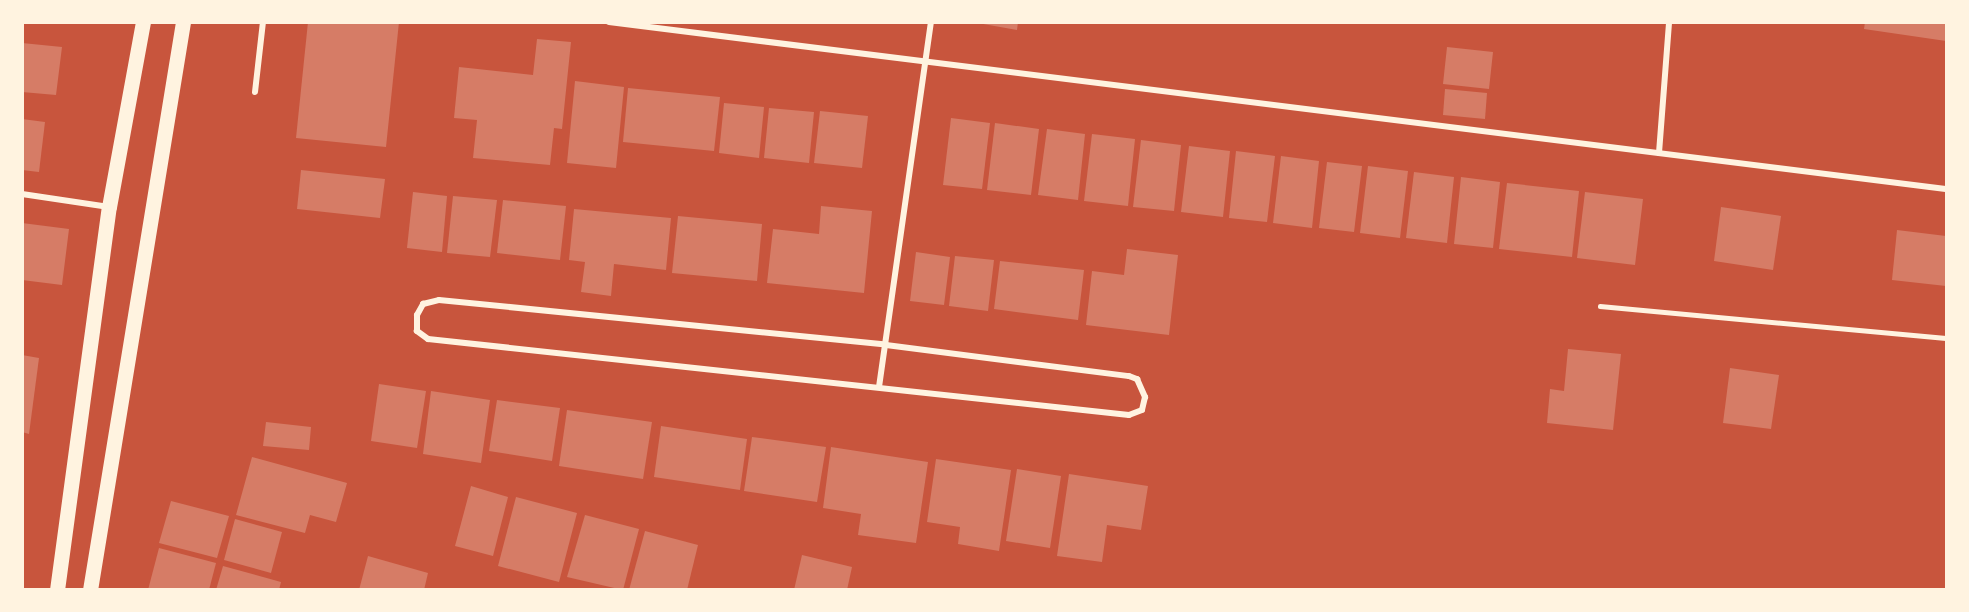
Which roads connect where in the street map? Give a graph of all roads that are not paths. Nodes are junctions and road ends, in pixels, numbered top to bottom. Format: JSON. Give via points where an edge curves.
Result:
{"nodes":[{"id":1,"x":143,"y":22,"type":"edge"},
{"id":2,"x":183,"y":22,"type":"edge"},
{"id":3,"x":263,"y":22,"type":"edge"},
{"id":4,"x":609,"y":22,"type":"edge"},
{"id":5,"x":931,"y":22,"type":"edge"},
{"id":6,"x":1669,"y":22,"type":"edge"},
{"id":7,"x":927,"y":63,"type":"junction"},
{"id":8,"x":255,"y":92,"type":"dead end"},
{"id":9,"x":1659,"y":153,"type":"junction"},
{"id":10,"x":1947,"y":189,"type":"edge"},
{"id":11,"x":22,"y":194,"type":"edge"},
{"id":12,"x":109,"y":207,"type":"junction"},
{"id":13,"x":1600,"y":306,"type":"dead end"},
{"id":14,"x":1947,"y":338,"type":"edge"},
{"id":15,"x":886,"y":345,"type":"junction"},
{"id":16,"x":879,"y":387,"type":"junction"},
{"id":17,"x":57,"y":590,"type":"edge"},
{"id":18,"x":90,"y":590,"type":"edge"}],
"edges":[{"from":1,"to":12,"type":"main road"},
{"from":2,"to":18,"type":"main road"},
{"from":3,"to":8,"type":"street"},
{"from":4,"to":7,"type":"street"},
{"from":5,"to":7,"type":"street"},
{"from":6,"to":9,"type":"street"},
{"from":7,"to":9,"type":"street"},
{"from":7,"to":15,"type":"street"},
{"from":9,"to":10,"type":"street"},
{"from":11,"to":12,"type":"street"},
{"from":12,"to":17,"type":"main road"},
{"from":13,"to":14,"type":"lane"},
{"from":15,"to":16,"type":"street"},
{"from":15,"to":16,"type":"street","via":[[1129,376],[1144,390],[1143,405],[1130,415]]},
{"from":15,"to":16,"type":"street","via":[[439,300],[423,304],[417,315],[421,336],[434,340]]}]}
